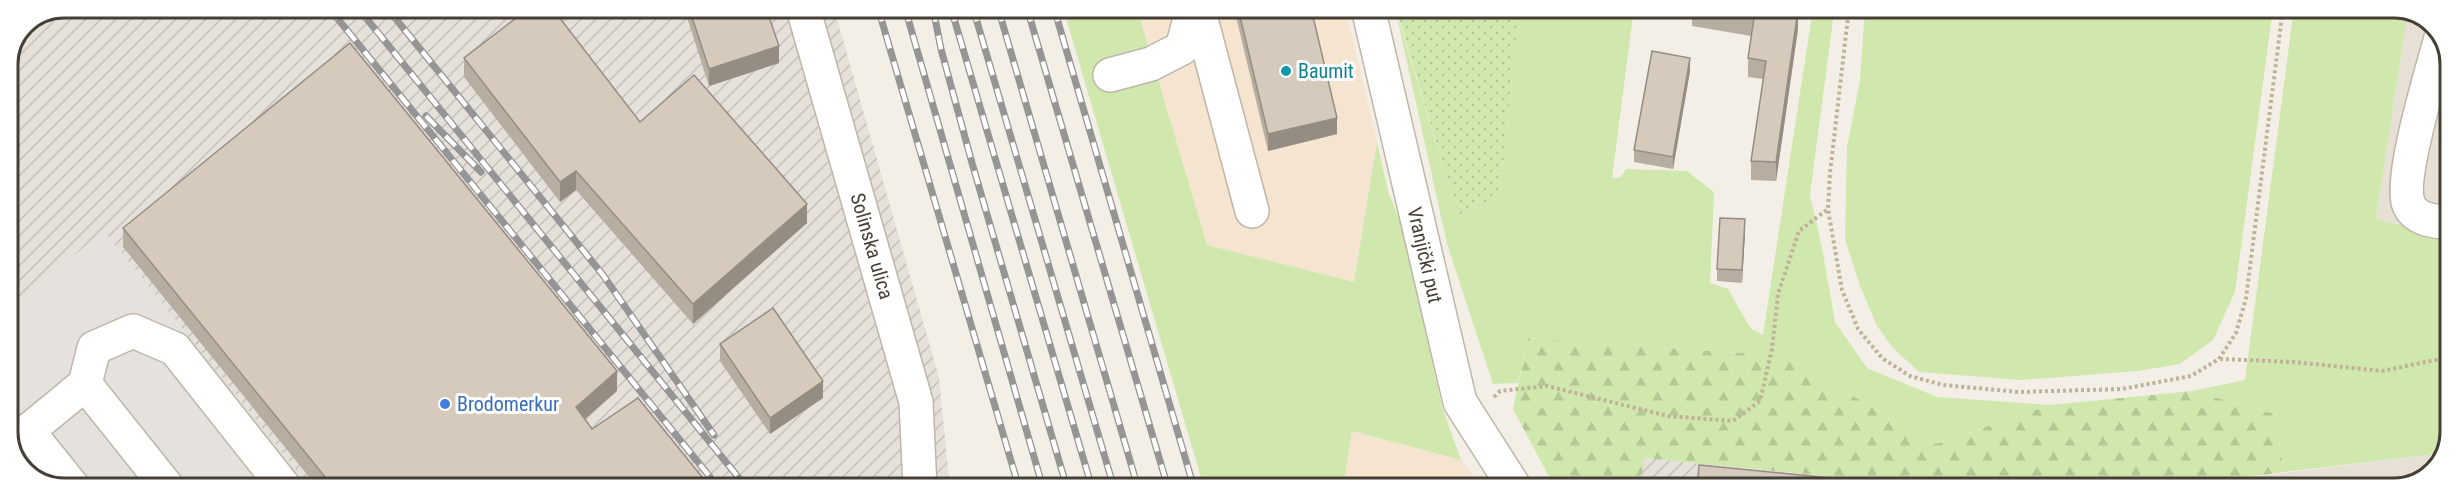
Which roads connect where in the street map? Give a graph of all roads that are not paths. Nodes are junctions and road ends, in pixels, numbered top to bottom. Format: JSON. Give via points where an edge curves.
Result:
{"nodes":[{"id":1,"x":806,"y":18,"type":"edge"},
{"id":2,"x":1192,"y":18,"type":"edge"},
{"id":3,"x":1198,"y":18,"type":"edge"},
{"id":4,"x":1370,"y":18,"type":"edge"},
{"id":5,"x":2437,"y":50,"type":"edge"},
{"id":6,"x":1110,"y":75,"type":"dead end"},
{"id":7,"x":1252,"y":211,"type":"dead end"},
{"id":8,"x":2440,"y":221,"type":"edge"},
{"id":9,"x":85,"y":384,"type":"junction"},
{"id":10,"x":65,"y":478,"type":"edge"},
{"id":11,"x":160,"y":478,"type":"edge"},
{"id":12,"x":277,"y":478,"type":"edge"},
{"id":13,"x":920,"y":478,"type":"edge"},
{"id":14,"x":1509,"y":478,"type":"edge"}],
"edges":[{"from":1,"to":13,"type":"street","name":"Solinska ulica","via":[[916,402]]},
{"from":2,"to":6,"type":"street","via":[[1182,48],[1151,64]]},
{"from":3,"to":7,"type":"street"},
{"from":4,"to":14,"type":"street","name":"Vranjički put","via":[[1460,402]]},
{"from":5,"to":8,"type":"street","via":[[2413,147],[2408,204],[2425,219]]},
{"from":9,"to":10,"type":"street","via":[[28,431]]},
{"from":9,"to":11,"type":"street"},
{"from":9,"to":12,"type":"street","via":[[94,348],[133,331],[175,349]]}]}
